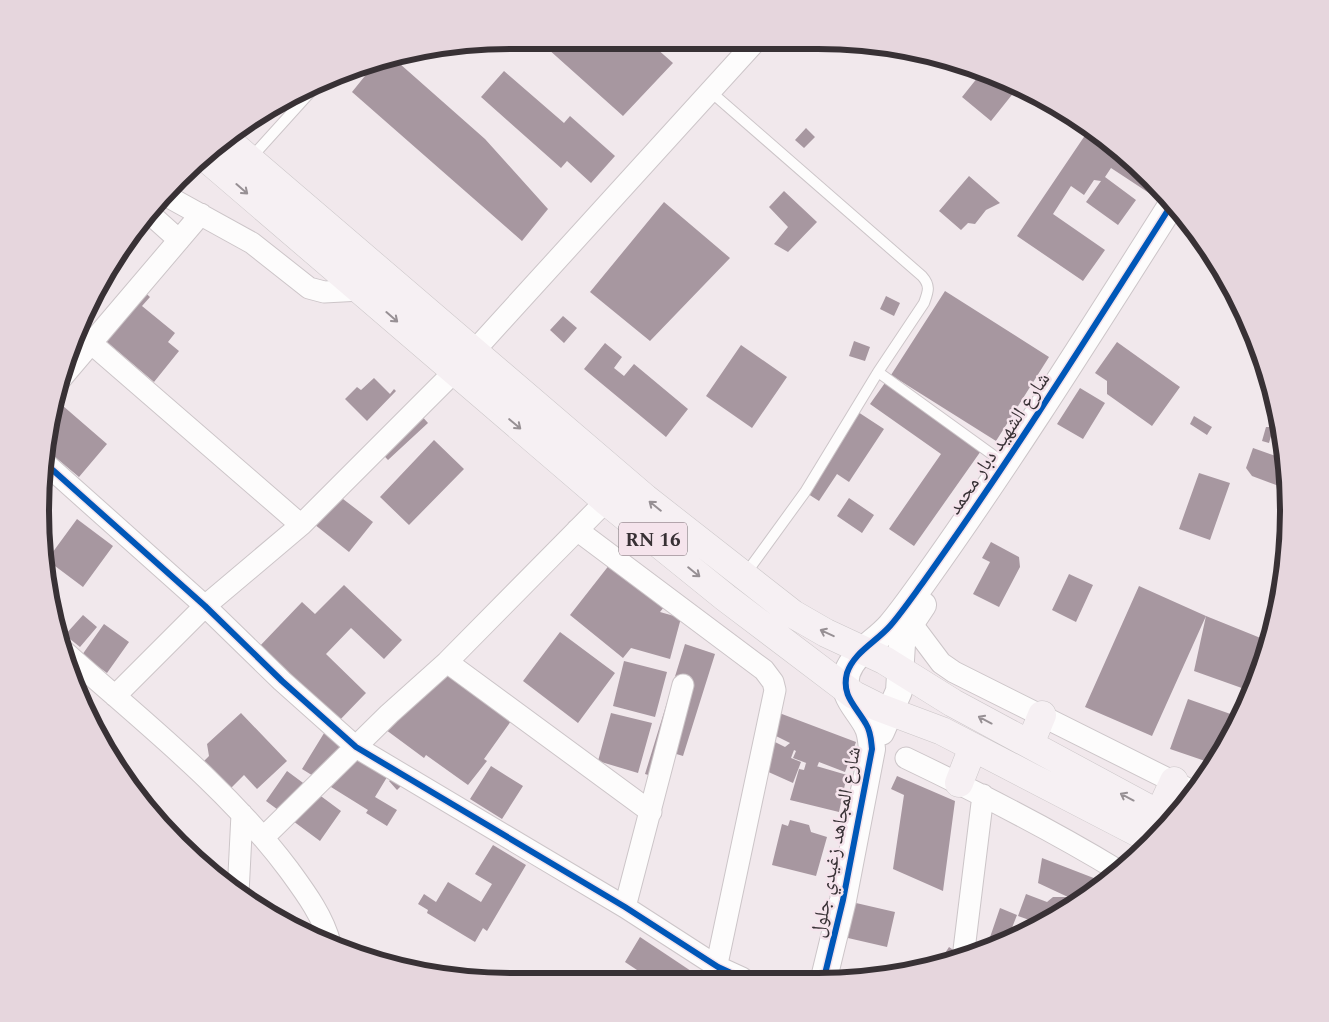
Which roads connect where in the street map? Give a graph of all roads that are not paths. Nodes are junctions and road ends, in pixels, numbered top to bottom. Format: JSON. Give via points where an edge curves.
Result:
{"nodes":[{"id":1,"x":749,"y":49,"type":"edge"},
{"id":2,"x":711,"y":92,"type":"junction"},
{"id":3,"x":307,"y":96,"type":"edge"},
{"id":4,"x":231,"y":143,"type":"edge"},
{"id":5,"x":250,"y":160,"type":"junction"},
{"id":6,"x":209,"y":161,"type":"edge"},
{"id":7,"x":171,"y":198,"type":"edge"},
{"id":8,"x":1169,"y":209,"type":"edge"},
{"id":9,"x":201,"y":214,"type":"junction"},
{"id":10,"x":154,"y":217,"type":"edge"},
{"id":11,"x":1176,"y":219,"type":"edge"},
{"id":12,"x":179,"y":240,"type":"junction"},
{"id":13,"x":361,"y":290,"type":"junction"},
{"id":14,"x":91,"y":343,"type":"junction"},
{"id":15,"x":474,"y":350,"type":"junction"},
{"id":16,"x":72,"y":367,"type":"edge"},
{"id":17,"x":454,"y":372,"type":"junction"},
{"id":18,"x":878,"y":372,"type":"junction"},
{"id":19,"x":1004,"y":463,"type":"junction"},
{"id":20,"x":51,"y":469,"type":"edge"},
{"id":21,"x":606,"y":501,"type":"junction"},
{"id":22,"x":300,"y":525,"type":"junction"},
{"id":23,"x":576,"y":530,"type":"junction"},
{"id":24,"x":962,"y":537,"type":"junction"},
{"id":25,"x":744,"y":577,"type":"junction"},
{"id":26,"x":205,"y":606,"type":"junction"},
{"id":27,"x":911,"y":622,"type":"junction"},
{"id":28,"x":864,"y":649,"type":"junction"},
{"id":29,"x":74,"y":662,"type":"edge"},
{"id":30,"x":447,"y":662,"type":"junction"},
{"id":31,"x":900,"y":669,"type":"junction"},
{"id":32,"x":684,"y":685,"type":"dead end"},
{"id":33,"x":845,"y":688,"type":"junction"},
{"id":34,"x":100,"y":692,"type":"edge"},
{"id":35,"x":891,"y":712,"type":"junction"},
{"id":36,"x":1042,"y":715,"type":"junction"},
{"id":37,"x":1030,"y":744,"type":"junction"},
{"id":38,"x":356,"y":747,"type":"junction"},
{"id":39,"x":973,"y":747,"type":"junction"},
{"id":40,"x":872,"y":749,"type":"junction"},
{"id":41,"x":906,"y":758,"type":"dead end"},
{"id":42,"x":1184,"y":787,"type":"edge"},
{"id":43,"x":971,"y":789,"type":"junction"},
{"id":44,"x":650,"y":812,"type":"junction"},
{"id":45,"x":242,"y":814,"type":"junction"},
{"id":46,"x":1165,"y":817,"type":"edge"},
{"id":47,"x":264,"y":837,"type":"junction"},
{"id":48,"x":1146,"y":837,"type":"edge"},
{"id":49,"x":1112,"y":867,"type":"edge"},
{"id":50,"x":238,"y":884,"type":"edge"},
{"id":51,"x":625,"y":907,"type":"junction"},
{"id":52,"x":329,"y":936,"type":"edge"},
{"id":53,"x":963,"y":950,"type":"edge"},
{"id":54,"x":716,"y":972,"type":"edge"},
{"id":55,"x":825,"y":973,"type":"edge"}],
"edges":[{"from":1,"to":2,"type":"street"},
{"from":2,"to":15,"type":"street"},
{"from":2,"to":18,"type":"lane","via":[[928,283],[929,291],[924,303]]},
{"from":3,"to":5,"type":"lane"},
{"from":4,"to":5,"type":"main road","number":"RN 16"},
{"from":5,"to":15,"type":"main road","number":"RN 16"},
{"from":6,"to":13,"type":"main road","number":"RN 16","one_way":true},
{"from":7,"to":9,"type":"street"},
{"from":8,"to":19,"type":"street","name":"شارع الشهيد دبار محمد"},
{"from":9,"to":12,"type":"street"},
{"from":9,"to":13,"type":"street","via":[[252,243],[309,288],[324,292]]},
{"from":10,"to":12,"type":"street"},
{"from":11,"to":24,"type":"street","name":"شارع الشهيد دبار محمد"},
{"from":12,"to":14,"type":"street"},
{"from":13,"to":17,"type":"main road","number":"RN 16","one_way":true},
{"from":14,"to":16,"type":"street"},
{"from":14,"to":22,"type":"street"},
{"from":25,"to":15,"type":"main road","number":"RN 16","one_way":true,"via":[[645,498]]},
{"from":17,"to":21,"type":"main road","number":"RN 16","one_way":true},
{"from":17,"to":22,"type":"street"},
{"from":18,"to":19,"type":"lane"},
{"from":18,"to":25,"type":"lane","via":[[805,492]]},
{"from":19,"to":24,"type":"street","name":"شارع الشهيد دبار محمد"},
{"from":20,"to":26,"type":"street"},
{"from":21,"to":23,"type":"street"},
{"from":21,"to":33,"type":"main road","number":"RN 16","one_way":true},
{"from":22,"to":26,"type":"street"},
{"from":23,"to":30,"type":"street"},
{"from":23,"to":54,"type":"street","via":[[764,670],[773,682],[775,690]]},
{"from":24,"to":27,"type":"street","name":"شارع الشهيد دبار محمد"},
{"from":24,"to":28,"type":"street","name":"شارع الشهيد دبار محمد","via":[[894,621]]},
{"from":28,"to":25,"type":"main road","number":"RN 16","one_way":true,"via":[[793,614]]},
{"from":26,"to":34,"type":"street"},
{"from":26,"to":38,"type":"street"},
{"from":27,"to":31,"type":"street","name":"شارع الشهيد دبار محمد","via":[[902,644]]},
{"from":27,"to":36,"type":"street","via":[[941,663]]},
{"from":28,"to":31,"type":"main road","number":"RN 16"},
{"from":28,"to":33,"type":"street","name":"شارع الشهيد دبار محمد","via":[[848,670]]},
{"from":29,"to":34,"type":"street"},
{"from":30,"to":38,"type":"street"},
{"from":30,"to":44,"type":"street"},
{"from":31,"to":35,"type":"street","name":"شارع الشهيد دبار محمد","via":[[899,691]]},
{"from":37,"to":31,"type":"main road","number":"RN 16","one_way":true,"via":[[930,690]]},
{"from":32,"to":44,"type":"street"},
{"from":33,"to":35,"type":"main road","number":"RN 16","via":[[866,702]]},
{"from":33,"to":40,"type":"street","name":"شارع المجاهد زغيدي جلول","via":[[869,731]]},
{"from":34,"to":45,"type":"street","via":[[213,783]]},
{"from":35,"to":39,"type":"main road","number":"RN 16","via":[[942,731]]},
{"from":35,"to":40,"type":"street","name":"شارع المجاهد زغيدي جلول"},
{"from":36,"to":37,"type":"main road"},
{"from":36,"to":42,"type":"street"},
{"from":46,"to":37,"type":"main road","number":"RN 16","one_way":true},
{"from":38,"to":47,"type":"street"},
{"from":38,"to":51,"type":"street"},
{"from":39,"to":43,"type":"main road"},
{"from":39,"to":48,"type":"main road","number":"RN 16"},
{"from":40,"to":55,"type":"street","name":"شارع المجاهد زغيدي جلول"},
{"from":41,"to":43,"type":"street"},
{"from":42,"to":46,"type":"main road"},
{"from":43,"to":49,"type":"street","via":[[1061,836]]},
{"from":43,"to":53,"type":"street"},
{"from":44,"to":51,"type":"street"},
{"from":45,"to":47,"type":"street"},
{"from":45,"to":50,"type":"street"},
{"from":47,"to":52,"type":"street","via":[[308,896]]},
{"from":51,"to":54,"type":"street"}]}
